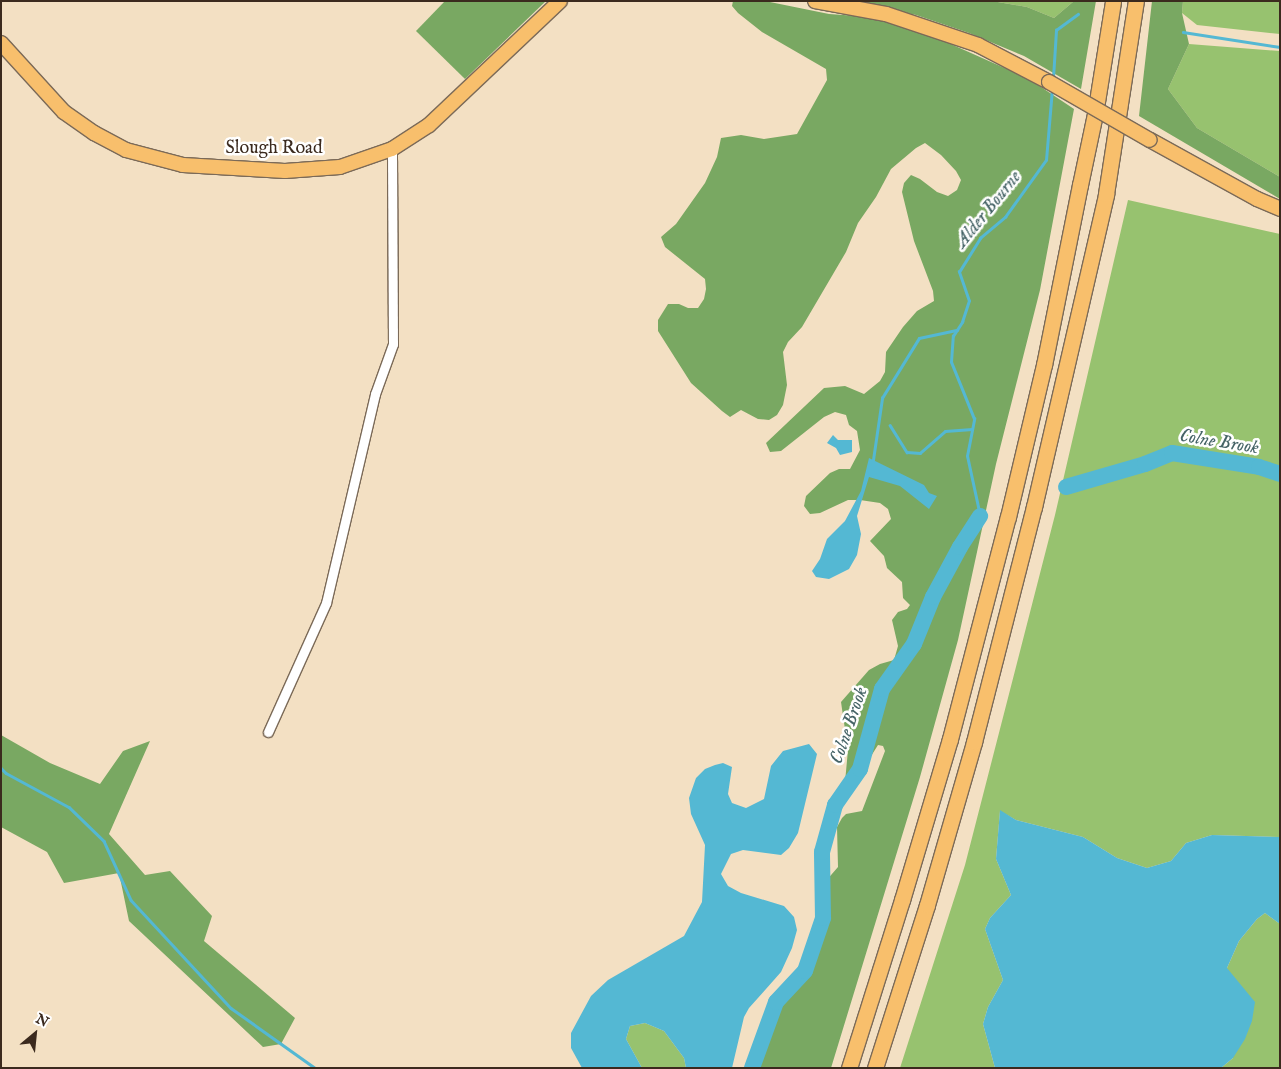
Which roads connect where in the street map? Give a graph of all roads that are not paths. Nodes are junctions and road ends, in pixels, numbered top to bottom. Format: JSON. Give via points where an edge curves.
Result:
{"nodes":[{"id":1,"x":560,"y":1,"type":"edge"},
{"id":2,"x":815,"y":1,"type":"edge"},
{"id":3,"x":1113,"y":1,"type":"edge"},
{"id":4,"x":1136,"y":1,"type":"edge"},
{"id":5,"x":1,"y":42,"type":"edge"},
{"id":6,"x":392,"y":149,"type":"junction"},
{"id":7,"x":1280,"y":209,"type":"edge"},
{"id":8,"x":268,"y":732,"type":"dead end"},
{"id":9,"x":849,"y":1068,"type":"edge"},
{"id":10,"x":875,"y":1068,"type":"edge"}],
"edges":[{"from":1,"to":6,"type":"main road","name":"Slough Road","via":[[428,126]]},
{"from":2,"to":7,"type":"main road","bridge":true,"via":[[886,14],[978,45]]},
{"from":3,"to":9,"type":"highway","via":[[1095,114],[1044,365],[1008,517],[950,739]]},
{"from":4,"to":10,"type":"highway","via":[[1106,194],[1041,480],[974,742]]},
{"from":5,"to":6,"type":"main road","name":"Slough Road","via":[[64,112],[126,150],[183,165],[285,171],[340,167]]},
{"from":6,"to":8,"type":"street","via":[[393,344],[375,394],[326,602]]}]}
